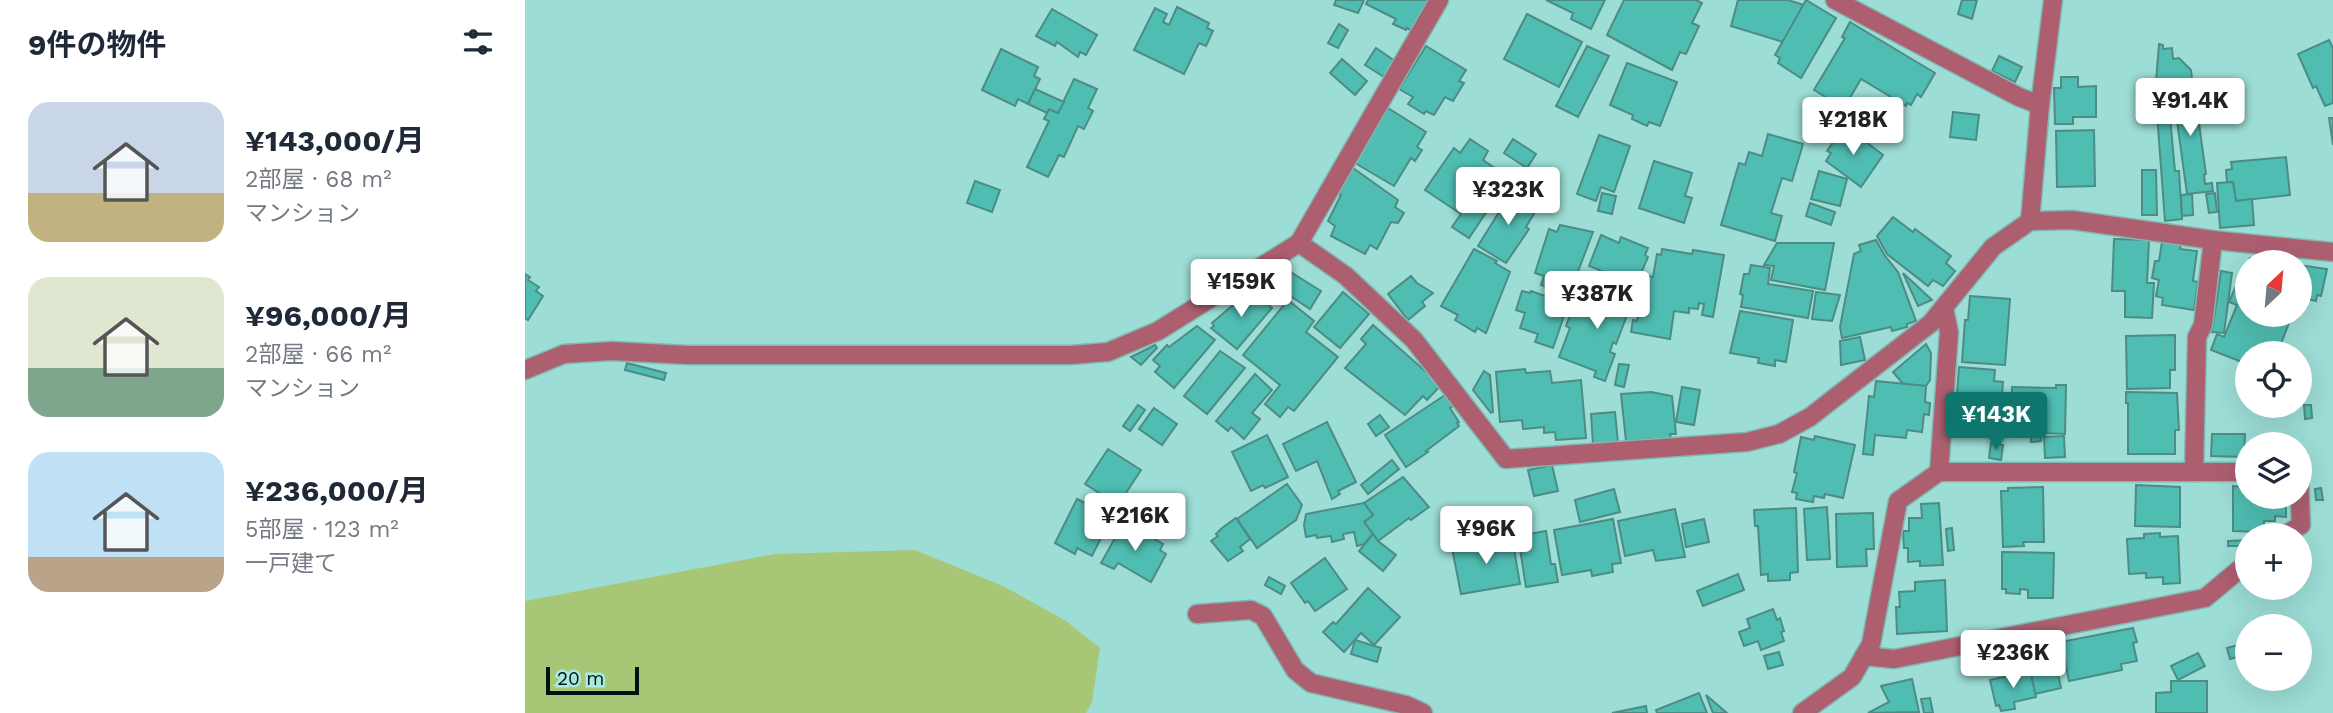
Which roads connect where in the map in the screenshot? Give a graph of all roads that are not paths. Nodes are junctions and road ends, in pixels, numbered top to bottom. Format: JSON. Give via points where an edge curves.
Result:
{"nodes":[{"id":1,"x":1439,"y":0,"type":"edge"},
{"id":2,"x":1835,"y":0,"type":"edge"},
{"id":3,"x":2053,"y":0,"type":"edge"},
{"id":4,"x":2040,"y":105,"type":"junction"},
{"id":5,"x":2030,"y":221,"type":"junction"},
{"id":6,"x":2213,"y":240,"type":"junction"},
{"id":7,"x":1299,"y":243,"type":"junction"},
{"id":8,"x":2333,"y":252,"type":"edge"},
{"id":9,"x":1944,"y":308,"type":"junction"},
{"id":10,"x":525,"y":370,"type":"edge"},
{"id":11,"x":1939,"y":472,"type":"junction"},
{"id":12,"x":2194,"y":472,"type":"junction"},
{"id":13,"x":2235,"y":472,"type":"edge"},
{"id":14,"x":2235,"y":573,"type":"edge"},
{"id":15,"x":1197,"y":614,"type":"dead end"},
{"id":16,"x":1864,"y":656,"type":"junction"},
{"id":17,"x":1423,"y":713,"type":"edge"},
{"id":18,"x":1802,"y":713,"type":"edge"}],
"edges":[{"from":1,"to":7,"type":"street"},
{"from":2,"to":4,"type":"street"},
{"from":3,"to":4,"type":"street"},
{"from":4,"to":5,"type":"street"},
{"from":5,"to":6,"type":"street","via":[[2073,220]]},
{"from":5,"to":9,"type":"street","via":[[1993,247]]},
{"from":6,"to":8,"type":"street"},
{"from":6,"to":12,"type":"street","via":[[2203,325],[2197,337]]},
{"from":7,"to":9,"type":"street","via":[[1346,276],[1414,340],[1506,459],[1747,442],[1779,434],[1810,417]]},
{"from":7,"to":10,"type":"street","via":[[1159,331],[1108,352],[687,355],[612,351],[563,354]]},
{"from":9,"to":11,"type":"street","via":[[1949,332]]},
{"from":11,"to":12,"type":"street"},
{"from":11,"to":16,"type":"street","via":[[1898,501],[1871,644]]},
{"from":12,"to":13,"type":"street"},
{"from":14,"to":16,"type":"street","via":[[2205,598],[1894,659]]},
{"from":15,"to":17,"type":"street","via":[[1251,610],[1263,616],[1295,670],[1311,683]]},
{"from":16,"to":18,"type":"street","via":[[1852,677]]}]}
